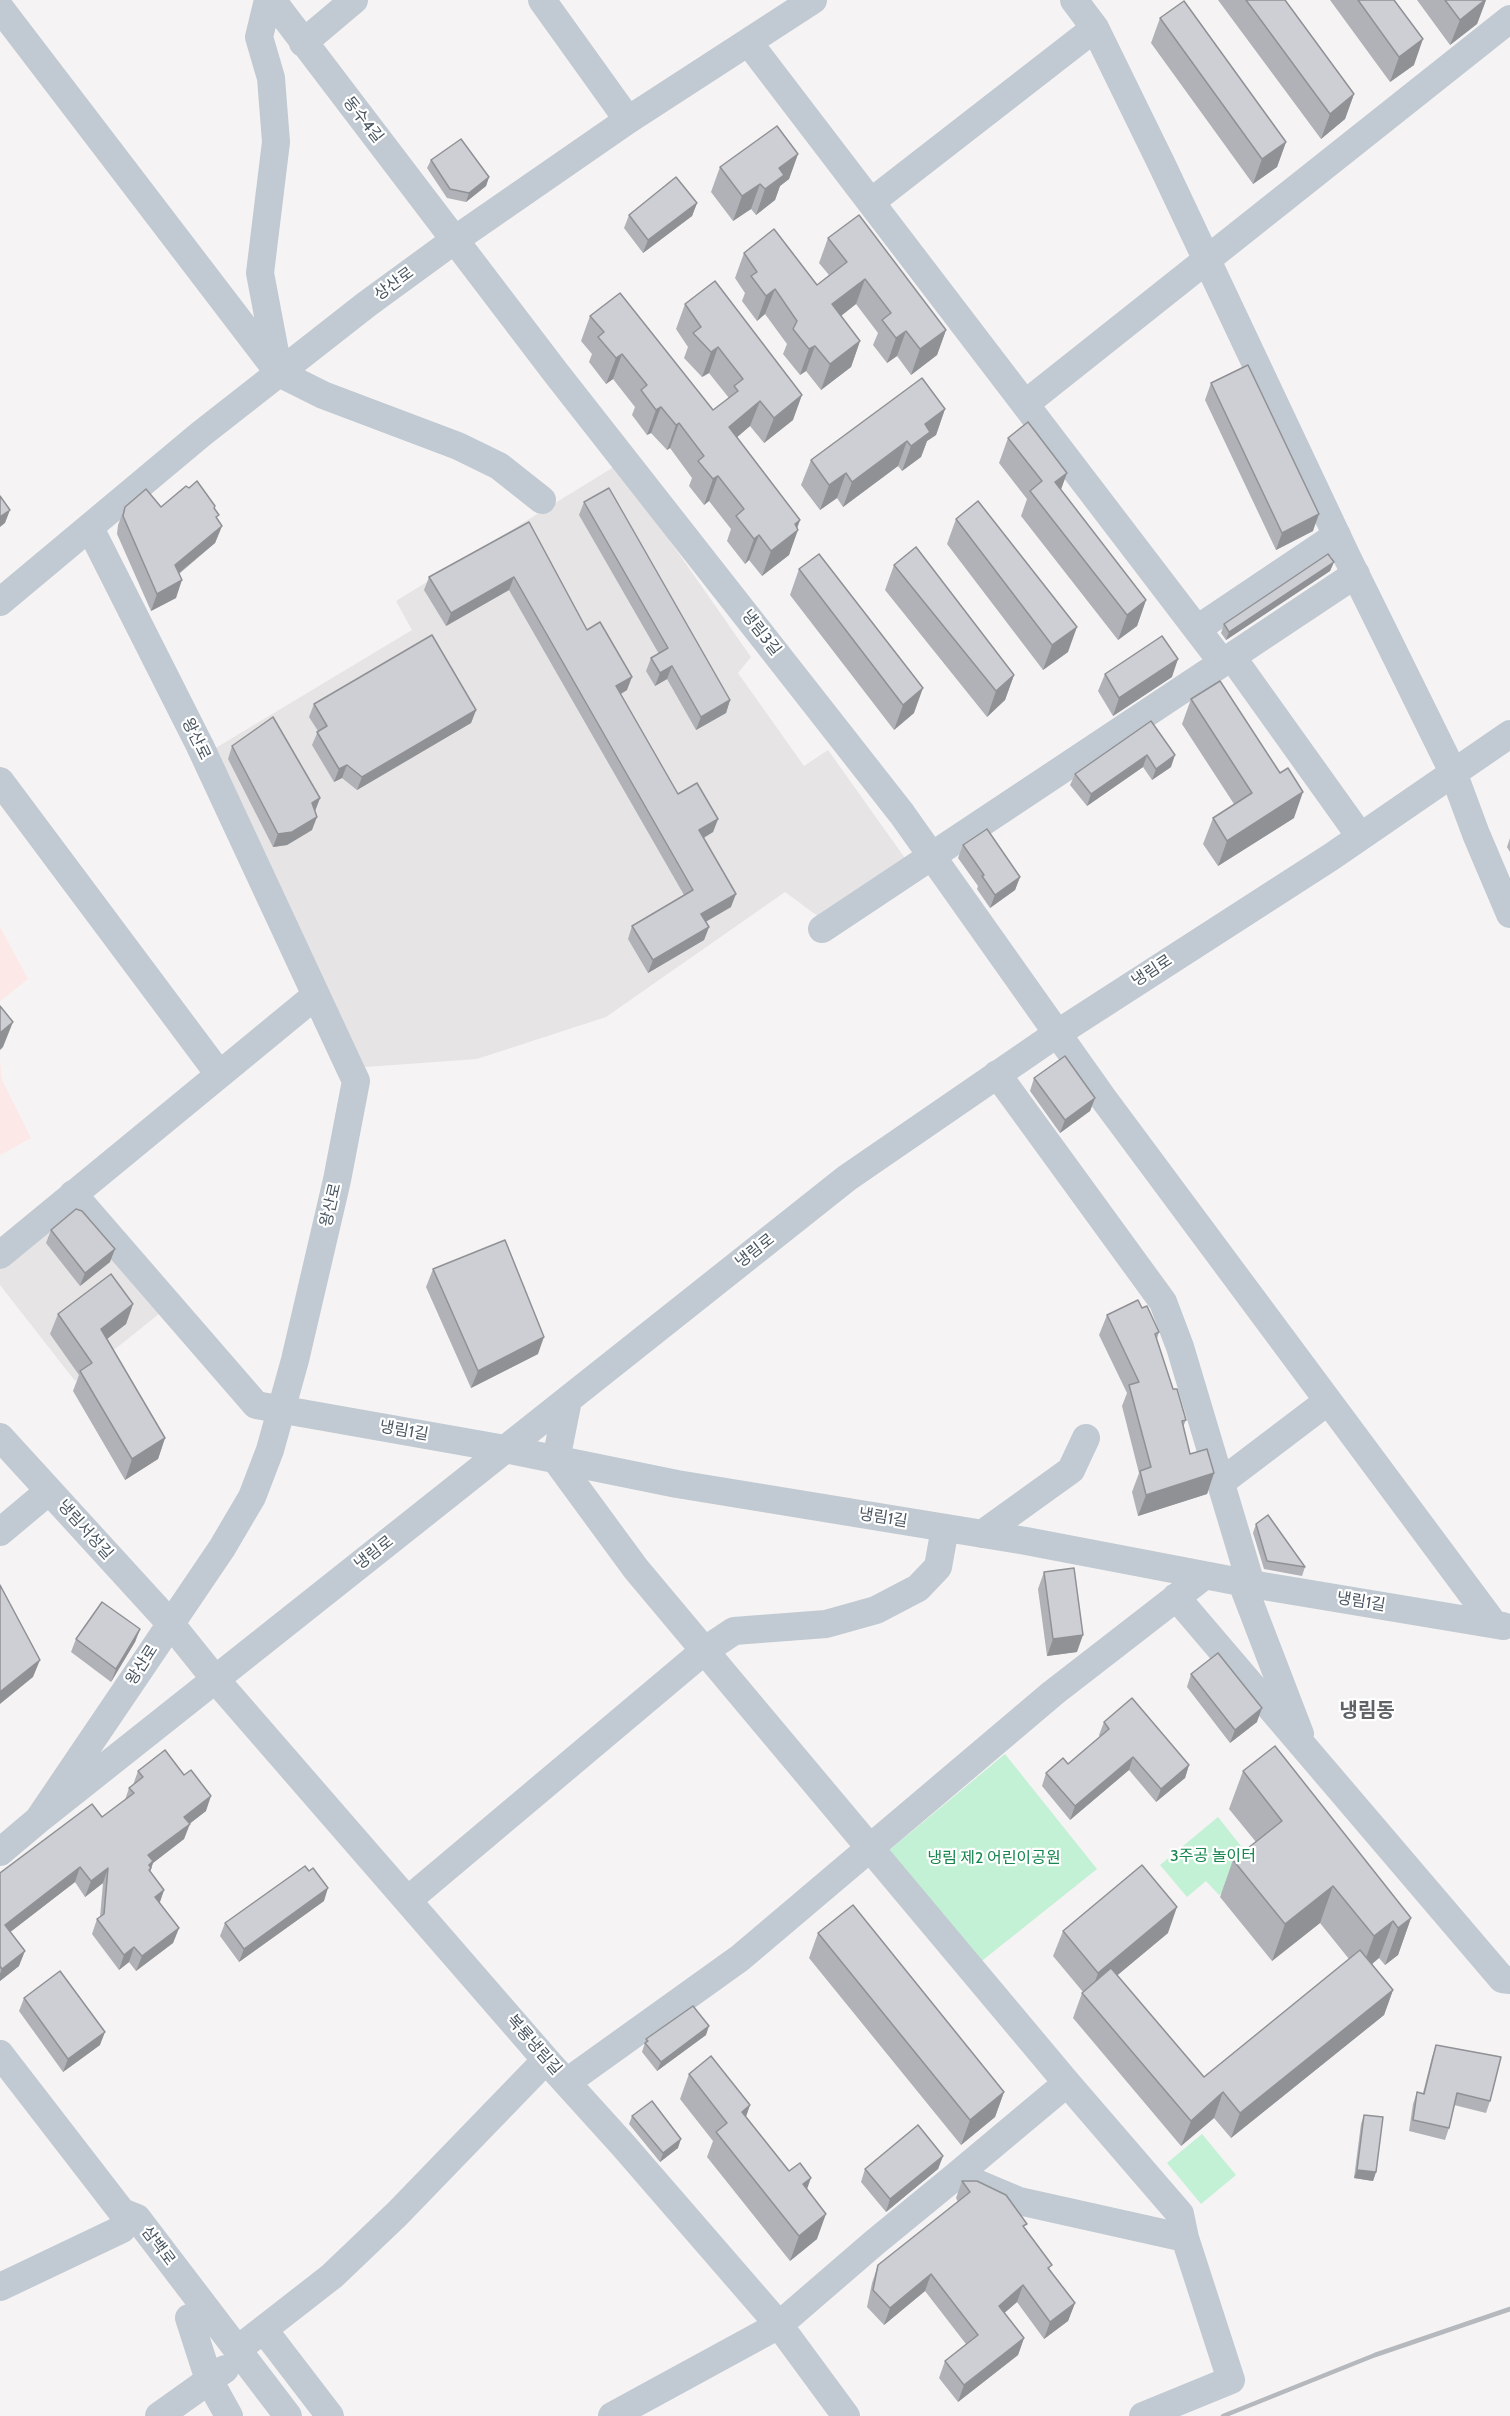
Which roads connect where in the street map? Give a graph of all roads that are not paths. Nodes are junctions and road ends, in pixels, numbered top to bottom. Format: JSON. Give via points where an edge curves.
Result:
{"nodes":[{"id":1,"x":270,"y":0,"type":"edge"},
{"id":2,"x":354,"y":0,"type":"edge"},
{"id":3,"x":542,"y":0,"type":"edge"},
{"id":4,"x":813,"y":0,"type":"edge"},
{"id":5,"x":1074,"y":0,"type":"edge"},
{"id":6,"x":1504,"y":0,"type":"edge"},
{"id":7,"x":1510,"y":7,"type":"edge"},
{"id":8,"x":0,"y":8,"type":"edge"},
{"id":9,"x":1510,"y":20,"type":"edge"},
{"id":10,"x":1095,"y":28,"type":"junction"},
{"id":11,"x":303,"y":43,"type":"junction"},
{"id":12,"x":749,"y":43,"type":"junction"},
{"id":13,"x":628,"y":120,"type":"junction"},
{"id":14,"x":871,"y":202,"type":"junction"},
{"id":15,"x":456,"y":239,"type":"junction"},
{"id":16,"x":1207,"y":260,"type":"junction"},
{"id":17,"x":279,"y":374,"type":"junction"},
{"id":18,"x":1025,"y":404,"type":"junction"},
{"id":19,"x":542,"y":500,"type":"dead end"},
{"id":20,"x":90,"y":528,"type":"junction"},
{"id":21,"x":1337,"y":535,"type":"junction"},
{"id":22,"x":1356,"y":574,"type":"junction"},
{"id":23,"x":0,"y":602,"type":"edge"},
{"id":24,"x":1197,"y":628,"type":"junction"},
{"id":25,"x":1227,"y":660,"type":"junction"},
{"id":26,"x":1510,"y":734,"type":"edge"},
{"id":27,"x":1453,"y":772,"type":"junction"},
{"id":28,"x":0,"y":781,"type":"edge"},
{"id":29,"x":1360,"y":836,"type":"junction"},
{"id":30,"x":932,"y":856,"type":"junction"},
{"id":31,"x":1510,"y":914,"type":"edge"},
{"id":32,"x":822,"y":929,"type":"dead end"},
{"id":33,"x":315,"y":996,"type":"junction"},
{"id":34,"x":1058,"y":1033,"type":"junction"},
{"id":35,"x":219,"y":1074,"type":"junction"},
{"id":36,"x":997,"y":1074,"type":"junction"},
{"id":37,"x":73,"y":1194,"type":"junction"},
{"id":38,"x":0,"y":1255,"type":"edge"},
{"id":39,"x":568,"y":1400,"type":"junction"},
{"id":40,"x":1328,"y":1401,"type":"junction"},
{"id":41,"x":268,"y":1406,"type":"junction"},
{"id":42,"x":0,"y":1437,"type":"edge"},
{"id":43,"x":1086,"y":1438,"type":"dead end"},
{"id":44,"x":506,"y":1449,"type":"junction"},
{"id":45,"x":556,"y":1460,"type":"junction"},
{"id":46,"x":1220,"y":1483,"type":"junction"},
{"id":47,"x":49,"y":1491,"type":"junction"},
{"id":48,"x":945,"y":1528,"type":"junction"},
{"id":49,"x":0,"y":1532,"type":"edge"},
{"id":50,"x":982,"y":1534,"type":"junction"},
{"id":51,"x":1204,"y":1576,"type":"junction"},
{"id":52,"x":1247,"y":1583,"type":"junction"},
{"id":53,"x":1176,"y":1597,"type":"junction"},
{"id":54,"x":170,"y":1623,"type":"junction"},
{"id":55,"x":1502,"y":1625,"type":"edge"},
{"id":56,"x":704,"y":1651,"type":"junction"},
{"id":57,"x":215,"y":1679,"type":"junction"},
{"id":58,"x":132,"y":1745,"type":"junction"},
{"id":59,"x":1308,"y":1752,"type":"junction"},
{"id":60,"x":71,"y":1772,"type":"junction"},
{"id":61,"x":38,"y":1820,"type":"junction"},
{"id":62,"x":870,"y":1847,"type":"junction"},
{"id":63,"x":0,"y":1852,"type":"edge"},
{"id":64,"x":408,"y":1900,"type":"junction"},
{"id":65,"x":1510,"y":1980,"type":"edge"},
{"id":66,"x":0,"y":2054,"type":"edge"},
{"id":67,"x":546,"y":2060,"type":"junction"},
{"id":68,"x":567,"y":2082,"type":"junction"},
{"id":69,"x":1067,"y":2083,"type":"junction"},
{"id":70,"x":957,"y":2175,"type":"junction"},
{"id":71,"x":122,"y":2221,"type":"junction"},
{"id":72,"x":1185,"y":2238,"type":"junction"},
{"id":73,"x":0,"y":2287,"type":"edge"},
{"id":74,"x":779,"y":2325,"type":"junction"},
{"id":75,"x":264,"y":2330,"type":"junction"},
{"id":76,"x":224,"y":2366,"type":"junction"},
{"id":77,"x":275,"y":2410,"type":"edge"},
{"id":78,"x":159,"y":2416,"type":"edge"},
{"id":79,"x":230,"y":2416,"type":"edge"},
{"id":80,"x":330,"y":2416,"type":"edge"},
{"id":81,"x":612,"y":2416,"type":"edge"},
{"id":82,"x":846,"y":2416,"type":"edge"},
{"id":83,"x":1143,"y":2416,"type":"edge"}],
"edges":[{"from":1,"to":11,"type":"street","name":"동수4길"},
{"from":1,"to":17,"type":"street","via":[[260,37],[271,78],[276,142],[260,273]]},
{"from":2,"to":11,"type":"street"},
{"from":3,"to":13,"type":"street"},
{"from":4,"to":12,"type":"street","name":"상산로"},
{"from":5,"to":10,"type":"street"},
{"from":6,"to":7,"type":"street"},
{"from":8,"to":17,"type":"street"},
{"from":9,"to":16,"type":"street"},
{"from":10,"to":14,"type":"street"},
{"from":10,"to":16,"type":"street"},
{"from":11,"to":15,"type":"street","name":"동수4길"},
{"from":12,"to":13,"type":"street","name":"상산로"},
{"from":12,"to":14,"type":"street"},
{"from":13,"to":15,"type":"street","name":"상산로"},
{"from":14,"to":18,"type":"street"},
{"from":15,"to":17,"type":"street","name":"상산로"},
{"from":15,"to":30,"type":"street","name":"냉림3길"},
{"from":16,"to":18,"type":"street"},
{"from":16,"to":21,"type":"street"},
{"from":17,"to":19,"type":"street","via":[[458,446],[499,466]]},
{"from":17,"to":20,"type":"street","name":"상산로"},
{"from":18,"to":24,"type":"street"},
{"from":20,"to":23,"type":"street","name":"상산로"},
{"from":20,"to":33,"type":"street","name":"왕산로","via":[[200,746]]},
{"from":21,"to":22,"type":"street"},
{"from":21,"to":24,"type":"street"},
{"from":22,"to":25,"type":"street"},
{"from":22,"to":27,"type":"street"},
{"from":24,"to":25,"type":"street"},
{"from":25,"to":29,"type":"street"},
{"from":25,"to":30,"type":"street"},
{"from":26,"to":27,"type":"street","name":"냉림로"},
{"from":27,"to":29,"type":"street","name":"냉림로"},
{"from":27,"to":31,"type":"street"},
{"from":28,"to":35,"type":"street"},
{"from":29,"to":34,"type":"street","name":"냉림로"},
{"from":30,"to":32,"type":"street"},
{"from":30,"to":34,"type":"street","name":"냉림3길"},
{"from":33,"to":35,"type":"street"},
{"from":33,"to":41,"type":"street","name":"왕산로","via":[[356,1082],[337,1180]]},
{"from":34,"to":36,"type":"street","name":"냉림로"},
{"from":34,"to":40,"type":"street","name":"냉림3길"},
{"from":35,"to":37,"type":"street"},
{"from":36,"to":39,"type":"street","name":"냉림로","via":[[847,1178]]},
{"from":36,"to":46,"type":"street","via":[[1163,1302]]},
{"from":37,"to":38,"type":"street"},
{"from":37,"to":41,"type":"street"},
{"from":39,"to":44,"type":"street","name":"냉림로"},
{"from":39,"to":45,"type":"street"},
{"from":40,"to":46,"type":"street"},
{"from":40,"to":55,"type":"street","name":"냉림3길"},
{"from":41,"to":44,"type":"street","name":"냉림1길"},
{"from":41,"to":54,"type":"street","name":"왕산로","via":[[270,1450],[252,1497]]},
{"from":42,"to":47,"type":"street","name":"냉림서성길"},
{"from":43,"to":50,"type":"street","via":[[1071,1470]]},
{"from":44,"to":45,"type":"street","name":"냉림1길"},
{"from":44,"to":57,"type":"street","name":"냉림로"},
{"from":45,"to":48,"type":"street","name":"냉림1길"},
{"from":45,"to":56,"type":"street","via":[[636,1569]]},
{"from":46,"to":52,"type":"street"},
{"from":47,"to":49,"type":"street"},
{"from":47,"to":54,"type":"street","name":"냉림서성길"},
{"from":48,"to":50,"type":"street","name":"냉림1길"},
{"from":48,"to":56,"type":"street","via":[[938,1567],[918,1588],[886,1605],[826,1624],[734,1631]]},
{"from":50,"to":51,"type":"street","name":"냉림1길"},
{"from":51,"to":52,"type":"street","name":"냉림1길"},
{"from":51,"to":53,"type":"street"},
{"from":52,"to":55,"type":"street","name":"냉림1길"},
{"from":52,"to":59,"type":"street"},
{"from":53,"to":59,"type":"street"},
{"from":53,"to":62,"type":"street","via":[[1053,1693]]},
{"from":54,"to":57,"type":"street","name":"냉림서성길"},
{"from":54,"to":60,"type":"street","name":"왕산로"},
{"from":56,"to":62,"type":"street"},
{"from":56,"to":64,"type":"street"},
{"from":57,"to":58,"type":"street","name":"냉림로"},
{"from":57,"to":64,"type":"street","name":"복룡냉림길"},
{"from":58,"to":60,"type":"street","via":[[95,1765]]},
{"from":58,"to":61,"type":"street","name":"냉림로"},
{"from":59,"to":65,"type":"street","via":[[1502,1979]]},
{"from":60,"to":61,"type":"street","name":"왕산로"},
{"from":61,"to":63,"type":"street","name":"왕산로"},
{"from":62,"to":68,"type":"street","via":[[740,1958]]},
{"from":62,"to":69,"type":"street"},
{"from":64,"to":67,"type":"street","name":"복룡냉림길"},
{"from":66,"to":71,"type":"street","name":"삼백로"},
{"from":67,"to":68,"type":"street","name":"복룡냉림길"},
{"from":67,"to":75,"type":"street","via":[[398,2214],[332,2276]]},
{"from":68,"to":74,"type":"street","name":"복룡냉림길"},
{"from":69,"to":70,"type":"street"},
{"from":69,"to":72,"type":"street","via":[[1180,2214]]},
{"from":70,"to":72,"type":"street","via":[[1019,2201]]},
{"from":70,"to":74,"type":"street"},
{"from":71,"to":73,"type":"street"},
{"from":71,"to":76,"type":"street"},
{"from":71,"to":76,"type":"street","name":"삼백로","via":[[137,2218]]},
{"from":72,"to":83,"type":"street","via":[[1231,2380]]},
{"from":74,"to":81,"type":"street"},
{"from":74,"to":82,"type":"street","name":"복룡냉림길"},
{"from":75,"to":76,"type":"street"},
{"from":75,"to":77,"type":"street"},
{"from":75,"to":80,"type":"street"},
{"from":76,"to":77,"type":"street","name":"삼백로"},
{"from":76,"to":78,"type":"street"},
{"from":76,"to":79,"type":"street"}]}
